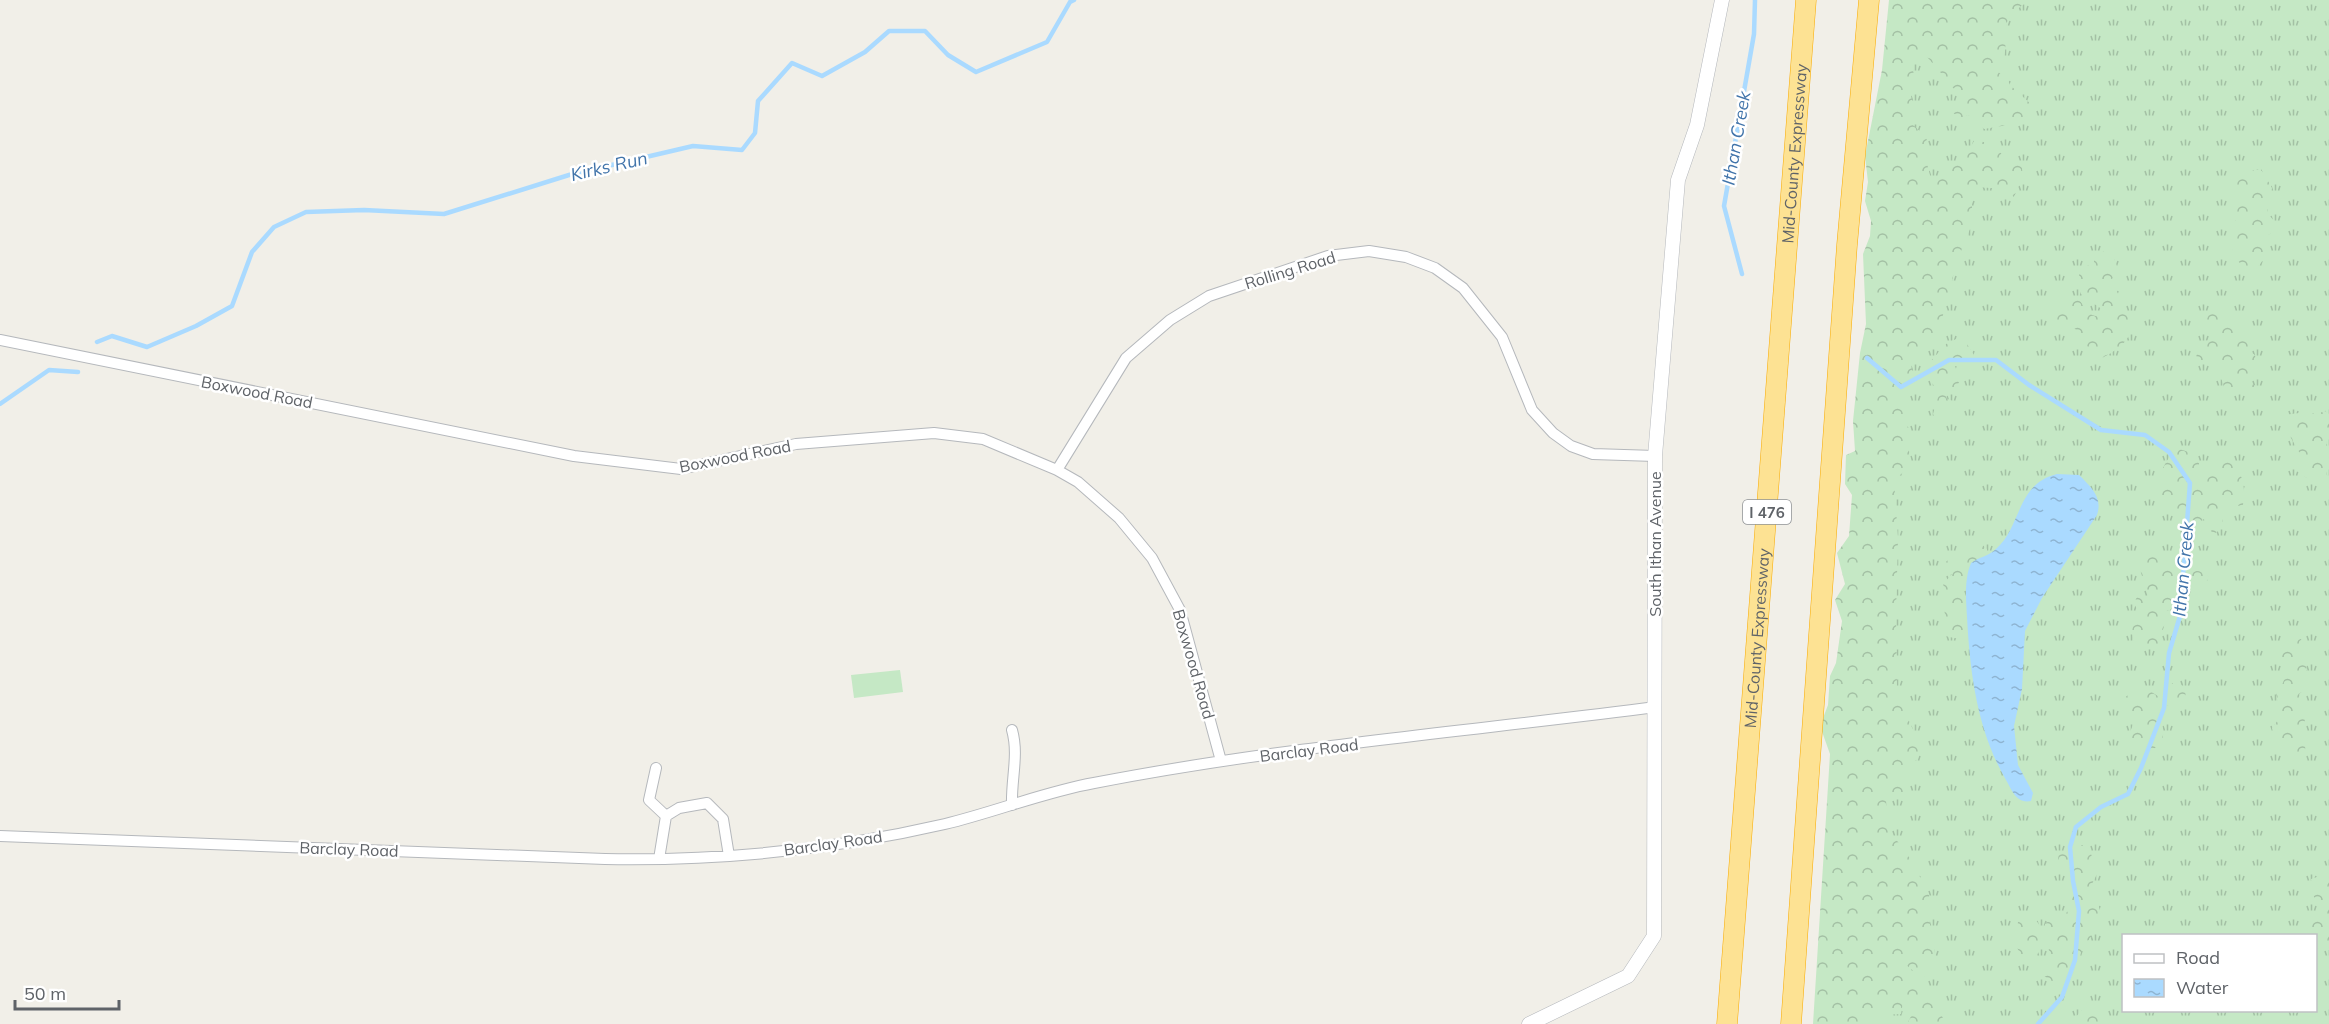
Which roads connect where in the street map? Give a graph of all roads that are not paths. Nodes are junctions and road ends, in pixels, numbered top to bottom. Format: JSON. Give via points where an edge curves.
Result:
{"nodes":[{"id":1,"x":1722,"y":0,"type":"edge"},
{"id":2,"x":1806,"y":0,"type":"edge"},
{"id":3,"x":1869,"y":0,"type":"edge"},
{"id":4,"x":0,"y":340,"type":"edge"},
{"id":5,"x":1655,"y":456,"type":"junction"},
{"id":6,"x":1057,"y":470,"type":"junction"},
{"id":7,"x":1656,"y":707,"type":"junction"},
{"id":8,"x":1012,"y":730,"type":"dead end"},
{"id":9,"x":1221,"y":761,"type":"junction"},
{"id":10,"x":656,"y":768,"type":"dead end"},
{"id":11,"x":1012,"y":805,"type":"junction"},
{"id":12,"x":666,"y":816,"type":"junction"},
{"id":13,"x":0,"y":836,"type":"edge"},
{"id":14,"x":729,"y":856,"type":"junction"},
{"id":15,"x":659,"y":859,"type":"junction"},
{"id":16,"x":1529,"y":1024,"type":"edge"},
{"id":17,"x":1727,"y":1024,"type":"edge"},
{"id":18,"x":1791,"y":1024,"type":"edge"}],
"edges":[{"from":1,"to":5,"type":"street","name":"South Ithan Avenue","via":[[1697,125],[1678,180]]},
{"from":2,"to":17,"type":"highway","name":"Mid-County Expressway","number":"I 476"},
{"from":3,"to":18,"type":"highway","via":[[1847,245]]},
{"from":4,"to":6,"type":"street","name":"Boxwood Road","via":[[574,456],[681,469],[796,444],[934,433],[982,439]]},
{"from":5,"to":6,"type":"street","name":"Rolling Road","via":[[1593,454],[1552,433],[1532,410],[1502,337],[1463,288],[1435,268],[1406,256],[1369,251],[1328,256],[1209,296],[1170,320],[1126,358]]},
{"from":5,"to":7,"type":"street","name":"South Ithan Avenue"},
{"from":6,"to":9,"type":"street","name":"Boxwood Road","via":[[1078,482],[1119,518],[1152,558],[1180,610]]},
{"from":7,"to":9,"type":"street","name":"Barclay Road"},
{"from":7,"to":16,"type":"street","name":"South Ithan Avenue","via":[[1654,936],[1629,976]]},
{"from":8,"to":11,"type":"street","via":[[1016,746]]},
{"from":9,"to":11,"type":"street","name":"Barclay Road","via":[[1091,783]]},
{"from":10,"to":12,"type":"street","via":[[649,800]]},
{"from":11,"to":14,"type":"street","name":"Barclay Road","via":[[945,824],[837,846]]},
{"from":12,"to":14,"type":"street","via":[[679,808],[707,803],[723,819]]},
{"from":12,"to":15,"type":"street"},
{"from":13,"to":15,"type":"street","name":"Barclay Road"},
{"from":14,"to":15,"type":"street","name":"Barclay Road"}]}
